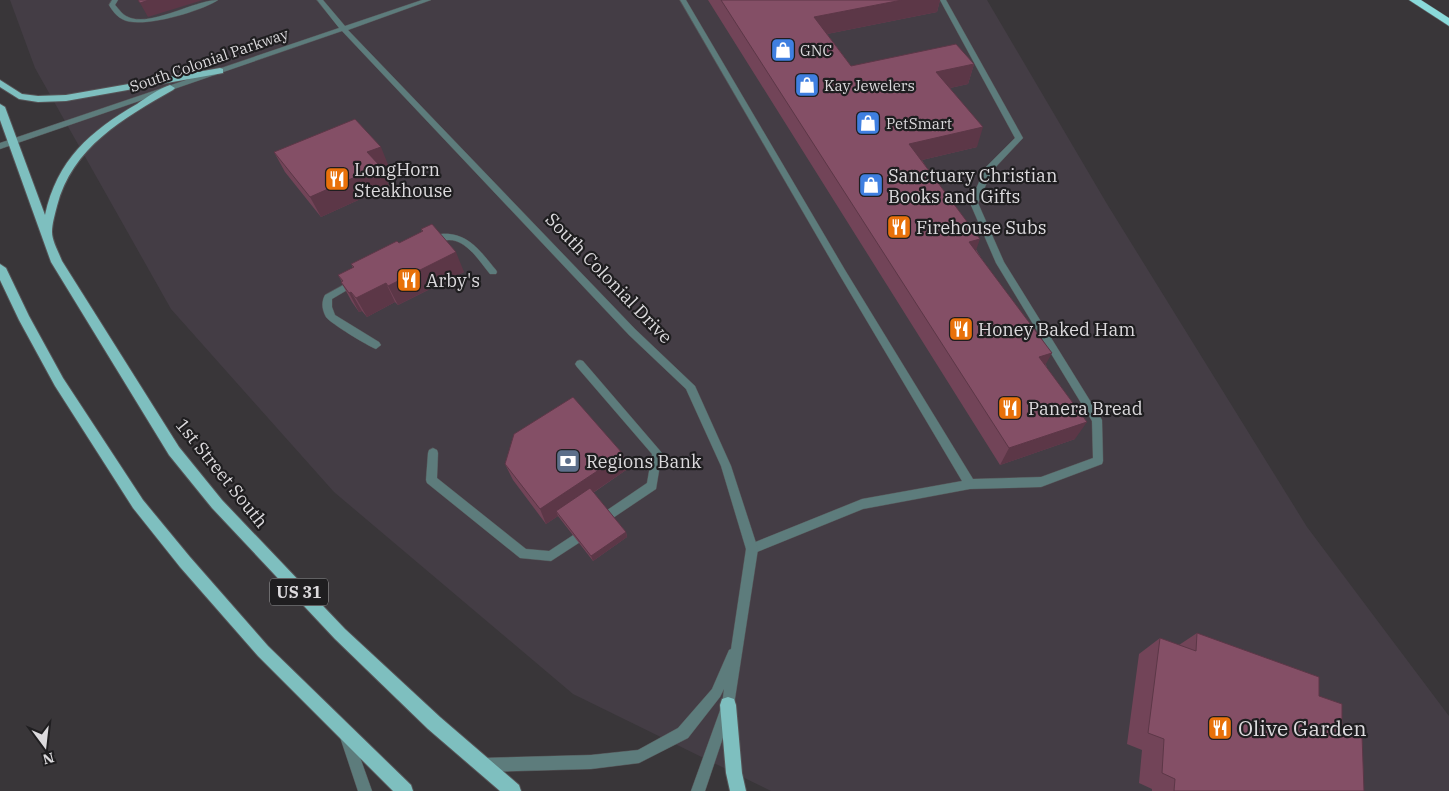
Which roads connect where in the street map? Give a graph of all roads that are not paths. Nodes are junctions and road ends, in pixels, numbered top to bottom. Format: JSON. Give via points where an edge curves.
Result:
{"nodes":[{"id":1,"x":115,"y":0,"type":"edge"},
{"id":2,"x":215,"y":0,"type":"edge"},
{"id":3,"x":320,"y":0,"type":"edge"},
{"id":4,"x":428,"y":0,"type":"edge"},
{"id":5,"x":683,"y":0,"type":"edge"},
{"id":6,"x":943,"y":0,"type":"edge"},
{"id":7,"x":1414,"y":0,"type":"edge"},
{"id":8,"x":1449,"y":22,"type":"edge"},
{"id":9,"x":344,"y":28,"type":"junction"},
{"id":10,"x":220,"y":71,"type":"junction"},
{"id":11,"x":0,"y":83,"type":"edge"},
{"id":12,"x":170,"y":88,"type":"junction"},
{"id":13,"x":0,"y":107,"type":"edge"},
{"id":14,"x":11,"y":142,"type":"junction"},
{"id":15,"x":0,"y":146,"type":"edge"},
{"id":16,"x":46,"y":235,"type":"junction"},
{"id":17,"x":420,"y":247,"type":"edge"},
{"id":18,"x":0,"y":268,"type":"edge"},
{"id":19,"x":493,"y":272,"type":"dead end"},
{"id":20,"x":361,"y":278,"type":"edge"},
{"id":21,"x":376,"y":346,"type":"dead end"},
{"id":22,"x":580,"y":364,"type":"dead end"},
{"id":23,"x":433,"y":453,"type":"dead end"},
{"id":24,"x":970,"y":484,"type":"junction"},
{"id":25,"x":752,"y":549,"type":"junction"},
{"id":26,"x":739,"y":640,"type":"junction"},
{"id":27,"x":728,"y":705,"type":"junction"},
{"id":28,"x":344,"y":731,"type":"junction"},
{"id":29,"x":483,"y":765,"type":"junction"},
{"id":30,"x":365,"y":791,"type":"edge"},
{"id":31,"x":405,"y":791,"type":"edge"},
{"id":32,"x":513,"y":791,"type":"edge"},
{"id":33,"x":698,"y":791,"type":"edge"},
{"id":34,"x":738,"y":791,"type":"edge"}],
"edges":[{"from":1,"to":2,"type":"street","via":[[112,5],[124,18],[135,22]]},
{"from":3,"to":9,"type":"street","name":"South Colonial Drive"},
{"from":4,"to":9,"type":"street","name":"South Colonial Parkway"},
{"from":5,"to":24,"type":"street"},
{"from":6,"to":24,"type":"street","via":[[1019,138],[988,170],[974,203],[1000,263],[1097,420],[1098,461],[1042,482]]},
{"from":7,"to":8,"type":"highway"},
{"from":9,"to":10,"type":"street","name":"South Colonial Parkway"},
{"from":9,"to":25,"type":"street","name":"South Colonial Drive","via":[[632,332],[690,386],[726,466]]},
{"from":10,"to":11,"type":"main road","via":[[66,98],[19,96]]},
{"from":10,"to":12,"type":"street","name":"South Colonial Parkway"},
{"from":12,"to":14,"type":"street","name":"South Colonial Parkway"},
{"from":12,"to":16,"type":"main road","via":[[119,117],[75,157],[57,188]]},
{"from":13,"to":14,"type":"main road","name":"1st Street South","number":"US 31"},
{"from":14,"to":15,"type":"street","name":"South Colonial Parkway"},
{"from":14,"to":16,"type":"main road","name":"1st Street South","number":"US 31"},
{"from":16,"to":29,"type":"main road","name":"1st Street South","number":"US 31","via":[[57,262],[174,450],[217,504],[340,634]]},
{"from":17,"to":19,"type":"street","via":[[445,236],[462,238]]},
{"from":18,"to":28,"type":"main road","via":[[59,382],[138,504],[262,651]]},
{"from":20,"to":21,"type":"street","via":[[328,297],[326,305],[331,317]]},
{"from":22,"to":23,"type":"street","via":[[657,453],[652,486],[551,556],[524,554],[431,480]]},
{"from":24,"to":25,"type":"street","via":[[862,504]]},
{"from":25,"to":26,"type":"street","name":"South Colonial Drive"},
{"from":26,"to":27,"type":"street","name":"South Colonial Drive"},
{"from":26,"to":29,"type":"street","name":"South Colonial Drive","via":[[716,692],[683,733],[639,756],[591,762]]},
{"from":27,"to":33,"type":"street","name":"South Colonial Drive"},
{"from":27,"to":34,"type":"main road"},
{"from":28,"to":30,"type":"street"},
{"from":28,"to":31,"type":"main road"},
{"from":29,"to":32,"type":"main road","name":"1st Street South","number":"US 31"}]}
